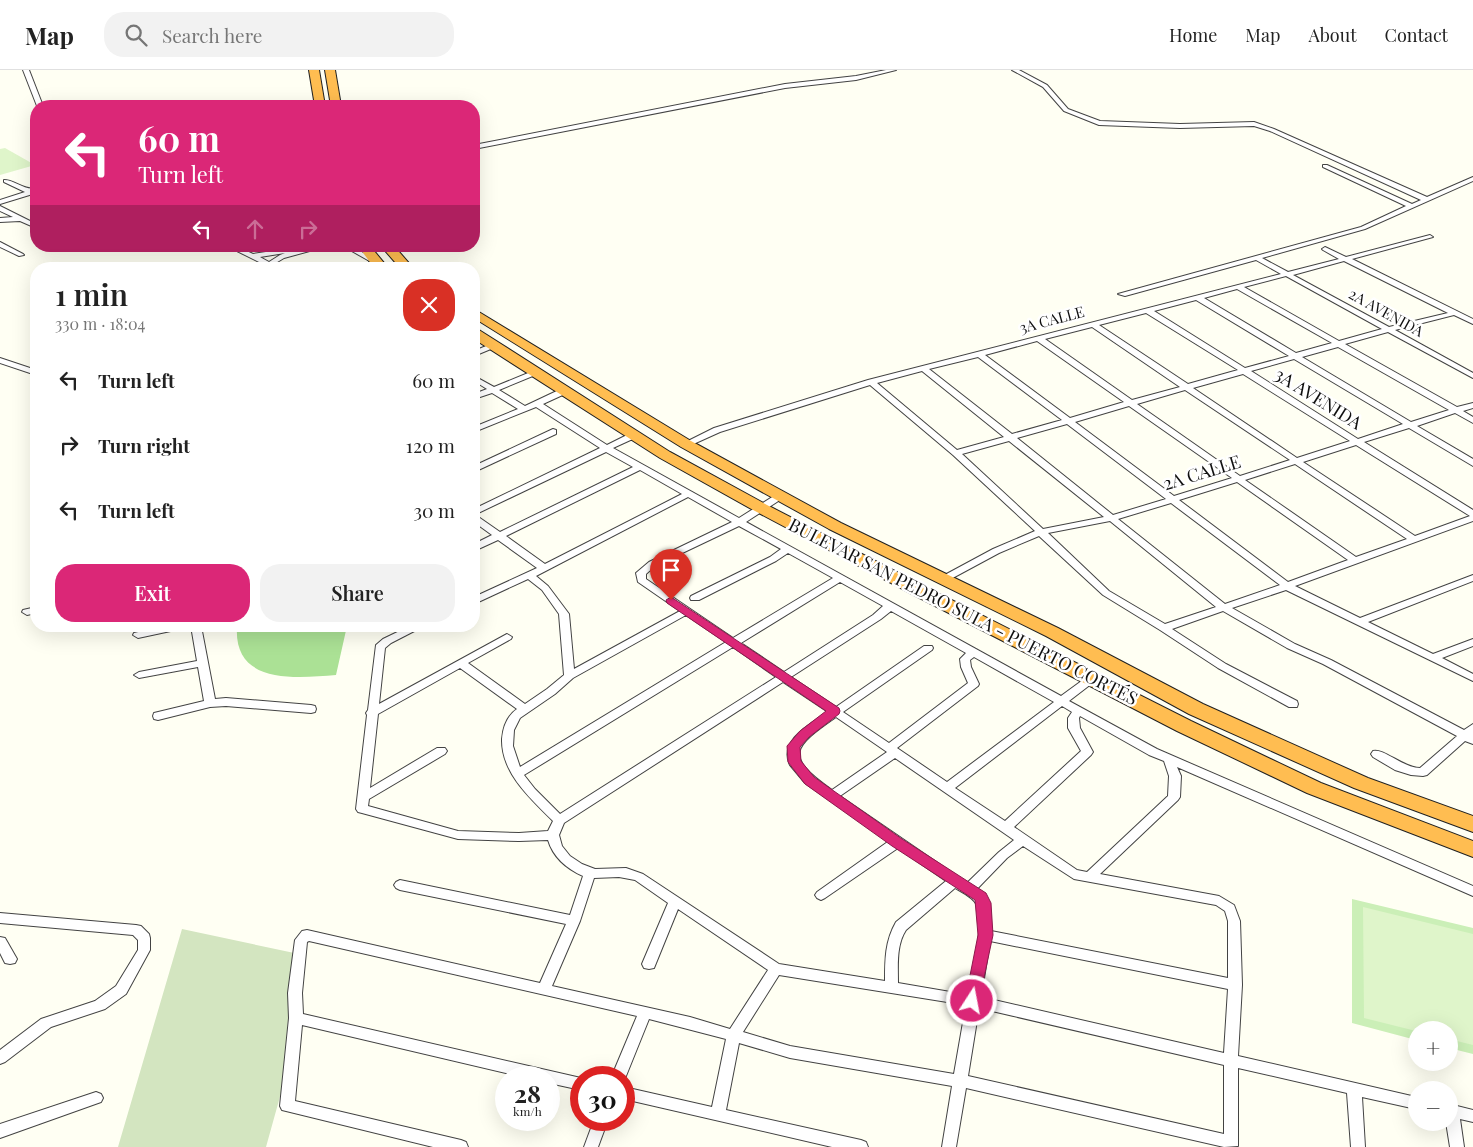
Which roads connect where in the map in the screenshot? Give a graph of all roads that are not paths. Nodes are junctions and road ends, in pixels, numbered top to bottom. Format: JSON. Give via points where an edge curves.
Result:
{"nodes":[{"id":1,"x":26,"y":70,"type":"edge"},
{"id":2,"x":314,"y":70,"type":"edge"},
{"id":3,"x":330,"y":70,"type":"edge"},
{"id":4,"x":893,"y":70,"type":"edge"},
{"id":5,"x":1015,"y":70,"type":"edge"},
{"id":6,"x":38,"y":100,"type":"edge"},
{"id":7,"x":319,"y":100,"type":"edge"},
{"id":8,"x":335,"y":100,"type":"edge"},
{"id":9,"x":480,"y":146,"type":"edge"},
{"id":10,"x":1325,"y":166,"type":"dead end"},
{"id":11,"x":1473,"y":179,"type":"edge"},
{"id":12,"x":6,"y":181,"type":"dead end"},
{"id":13,"x":30,"y":190,"type":"edge"},
{"id":14,"x":30,"y":193,"type":"edge"},
{"id":15,"x":1426,"y":199,"type":"junction"},
{"id":16,"x":0,"y":202,"type":"edge"},
{"id":17,"x":1411,"y":206,"type":"junction"},
{"id":18,"x":0,"y":208,"type":"edge"},
{"id":19,"x":22,"y":219,"type":"junction"},
{"id":20,"x":30,"y":219,"type":"edge"},
{"id":21,"x":0,"y":220,"type":"edge"},
{"id":22,"x":30,"y":223,"type":"edge"},
{"id":23,"x":1430,"y":237,"type":"dead end"},
{"id":24,"x":0,"y":244,"type":"edge"},
{"id":25,"x":1325,"y":249,"type":"dead end"},
{"id":26,"x":244,"y":252,"type":"edge"},
{"id":27,"x":274,"y":252,"type":"edge"},
{"id":28,"x":299,"y":252,"type":"edge"},
{"id":29,"x":356,"y":252,"type":"edge"},
{"id":30,"x":369,"y":252,"type":"edge"},
{"id":31,"x":392,"y":252,"type":"edge"},
{"id":32,"x":21,"y":255,"type":"dead end"},
{"id":33,"x":254,"y":256,"type":"junction"},
{"id":34,"x":1256,"y":257,"type":"junction"},
{"id":35,"x":1346,"y":258,"type":"junction"},
{"id":36,"x":266,"y":262,"type":"edge"},
{"id":37,"x":273,"y":262,"type":"edge"},
{"id":38,"x":374,"y":262,"type":"edge"},
{"id":39,"x":377,"y":262,"type":"edge"},
{"id":40,"x":402,"y":262,"type":"edge"},
{"id":41,"x":1285,"y":274,"type":"junction"},
{"id":42,"x":1238,"y":286,"type":"junction"},
{"id":43,"x":1122,"y":294,"type":"dead end"},
{"id":44,"x":1197,"y":297,"type":"junction"},
{"id":45,"x":1147,"y":310,"type":"junction"},
{"id":46,"x":1455,"y":313,"type":"junction"},
{"id":47,"x":480,"y":317,"type":"edge"},
{"id":48,"x":1473,"y":322,"type":"edge"},
{"id":49,"x":1092,"y":324,"type":"junction"},
{"id":50,"x":1387,"y":330,"type":"junction"},
{"id":51,"x":480,"y":337,"type":"edge"},
{"id":52,"x":1038,"y":338,"type":"junction"},
{"id":53,"x":1339,"y":344,"type":"junction"},
{"id":54,"x":494,"y":346,"type":"junction"},
{"id":55,"x":480,"y":352,"type":"edge"},
{"id":56,"x":978,"y":353,"type":"junction"},
{"id":57,"x":1296,"y":356,"type":"junction"},
{"id":58,"x":1,"y":361,"type":"edge"},
{"id":59,"x":923,"y":368,"type":"junction"},
{"id":60,"x":30,"y":370,"type":"edge"},
{"id":61,"x":1245,"y":372,"type":"junction"},
{"id":62,"x":536,"y":373,"type":"junction"},
{"id":63,"x":1473,"y":376,"type":"edge"},
{"id":64,"x":480,"y":382,"type":"edge"},
{"id":65,"x":871,"y":382,"type":"junction"},
{"id":66,"x":1185,"y":388,"type":"junction"},
{"id":67,"x":491,"y":390,"type":"junction"},
{"id":68,"x":564,"y":391,"type":"junction"},
{"id":69,"x":480,"y":395,"type":"edge"},
{"id":70,"x":1131,"y":404,"type":"junction"},
{"id":71,"x":538,"y":405,"type":"junction"},
{"id":72,"x":1473,"y":405,"type":"edge"},
{"id":73,"x":524,"y":409,"type":"junction"},
{"id":74,"x":1457,"y":411,"type":"junction"},
{"id":75,"x":1473,"y":420,"type":"edge"},
{"id":76,"x":1069,"y":421,"type":"junction"},
{"id":77,"x":1410,"y":425,"type":"junction"},
{"id":78,"x":480,"y":427,"type":"edge"},
{"id":79,"x":553,"y":432,"type":"dead end"},
{"id":80,"x":634,"y":435,"type":"junction"},
{"id":81,"x":1010,"y":438,"type":"junction"},
{"id":82,"x":1356,"y":442,"type":"junction"},
{"id":83,"x":686,"y":444,"type":"junction"},
{"id":84,"x":606,"y":448,"type":"junction"},
{"id":85,"x":956,"y":453,"type":"junction"},
{"id":86,"x":1295,"y":461,"type":"junction"},
{"id":87,"x":1473,"y":463,"type":"edge"},
{"id":88,"x":480,"y":466,"type":"edge"},
{"id":89,"x":640,"y":467,"type":"junction"},
{"id":90,"x":1239,"y":480,"type":"junction"},
{"id":91,"x":688,"y":494,"type":"junction"},
{"id":92,"x":780,"y":496,"type":"junction"},
{"id":93,"x":1172,"y":499,"type":"junction"},
{"id":94,"x":761,"y":508,"type":"junction"},
{"id":95,"x":480,"y":509,"type":"edge"},
{"id":96,"x":1473,"y":514,"type":"edge"},
{"id":97,"x":1113,"y":518,"type":"junction"},
{"id":98,"x":1473,"y":518,"type":"edge"},
{"id":99,"x":480,"y":522,"type":"edge"},
{"id":100,"x":739,"y":522,"type":"junction"},
{"id":101,"x":1041,"y":532,"type":"junction"},
{"id":102,"x":500,"y":536,"type":"junction"},
{"id":103,"x":1413,"y":539,"type":"junction"},
{"id":104,"x":480,"y":545,"type":"edge"},
{"id":105,"x":787,"y":549,"type":"junction"},
{"id":106,"x":1355,"y":561,"type":"junction"},
{"id":107,"x":544,"y":568,"type":"junction"},
{"id":108,"x":529,"y":575,"type":"junction"},
{"id":109,"x":840,"y":578,"type":"junction"},
{"id":110,"x":1473,"y":578,"type":"edge"},
{"id":111,"x":944,"y":579,"type":"junction"},
{"id":112,"x":1287,"y":586,"type":"junction"},
{"id":113,"x":480,"y":598,"type":"edge"},
{"id":114,"x":695,"y":598,"type":"dead end"},
{"id":115,"x":890,"y":606,"type":"junction"},
{"id":116,"x":1224,"y":608,"type":"junction"},
{"id":117,"x":687,"y":611,"type":"junction"},
{"id":118,"x":1361,"y":621,"type":"junction"},
{"id":119,"x":1164,"y":628,"type":"junction"},
{"id":120,"x":152,"y":632,"type":"edge"},
{"id":121,"x":197,"y":632,"type":"edge"},
{"id":122,"x":407,"y":632,"type":"edge"},
{"id":123,"x":138,"y":635,"type":"dead end"},
{"id":124,"x":507,"y":637,"type":"dead end"},
{"id":125,"x":1473,"y":642,"type":"edge"},
{"id":126,"x":734,"y":643,"type":"junction"},
{"id":127,"x":928,"y":648,"type":"dead end"},
{"id":128,"x":974,"y":652,"type":"junction"},
{"id":129,"x":1434,"y":657,"type":"junction"},
{"id":130,"x":203,"y":662,"type":"junction"},
{"id":131,"x":460,"y":663,"type":"junction"},
{"id":132,"x":139,"y":675,"type":"dead end"},
{"id":133,"x":569,"y":676,"type":"junction"},
{"id":134,"x":782,"y":676,"type":"junction"},
{"id":135,"x":1473,"y":678,"type":"edge"},
{"id":136,"x":1091,"y":679,"type":"junction"},
{"id":137,"x":1063,"y":701,"type":"junction"},
{"id":138,"x":210,"y":703,"type":"junction"},
{"id":139,"x":1293,"y":704,"type":"dead end"},
{"id":140,"x":311,"y":709,"type":"dead end"},
{"id":141,"x":525,"y":710,"type":"junction"},
{"id":142,"x":1079,"y":710,"type":"junction"},
{"id":143,"x":834,"y":711,"type":"junction"},
{"id":144,"x":372,"y":713,"type":"junction"},
{"id":145,"x":158,"y":716,"type":"dead end"},
{"id":146,"x":1470,"y":734,"type":"edge"},
{"id":147,"x":892,"y":750,"type":"junction"},
{"id":148,"x":441,"y":751,"type":"dead end"},
{"id":149,"x":1377,"y":754,"type":"dead end"},
{"id":150,"x":1169,"y":760,"type":"junction"},
{"id":151,"x":518,"y":773,"type":"junction"},
{"id":152,"x":947,"y":788,"type":"junction"},
{"id":153,"x":831,"y":796,"type":"junction"},
{"id":154,"x":362,"y":798,"type":"junction"},
{"id":155,"x":559,"y":820,"type":"junction"},
{"id":156,"x":1473,"y":824,"type":"edge"},
{"id":157,"x":1005,"y":828,"type":"junction"},
{"id":158,"x":553,"y":835,"type":"junction"},
{"id":159,"x":1022,"y":840,"type":"junction"},
{"id":160,"x":897,"y":842,"type":"junction"},
{"id":161,"x":1473,"y":849,"type":"edge"},
{"id":162,"x":590,"y":873,"type":"junction"},
{"id":163,"x":1089,"y":877,"type":"junction"},
{"id":164,"x":955,"y":881,"type":"junction"},
{"id":165,"x":400,"y":885,"type":"dead end"},
{"id":166,"x":968,"y":890,"type":"junction"},
{"id":167,"x":1473,"y":891,"type":"edge"},
{"id":168,"x":821,"y":895,"type":"dead end"},
{"id":169,"x":675,"y":901,"type":"junction"},
{"id":170,"x":0,"y":918,"type":"edge"},
{"id":171,"x":574,"y":921,"type":"junction"},
{"id":172,"x":985,"y":935,"type":"junction"},
{"id":173,"x":0,"y":942,"type":"edge"},
{"id":174,"x":10,"y":959,"type":"dead end"},
{"id":175,"x":649,"y":964,"type":"dead end"},
{"id":176,"x":776,"y":969,"type":"junction"},
{"id":177,"x":1234,"y":985,"type":"junction"},
{"id":178,"x":891,"y":988,"type":"junction"},
{"id":179,"x":543,"y":990,"type":"junction"},
{"id":180,"x":972,"y":1001,"type":"junction"},
{"id":181,"x":645,"y":1013,"type":"junction"},
{"id":182,"x":296,"y":1018,"type":"junction"},
{"id":183,"x":734,"y":1036,"type":"junction"},
{"id":184,"x":0,"y":1058,"type":"edge"},
{"id":185,"x":1231,"y":1059,"type":"junction"},
{"id":186,"x":623,"y":1066,"type":"edge"},
{"id":187,"x":570,"y":1081,"type":"edge"},
{"id":188,"x":961,"y":1081,"type":"junction"},
{"id":189,"x":1354,"y":1088,"type":"junction"},
{"id":190,"x":635,"y":1095,"type":"edge"},
{"id":191,"x":96,"y":1098,"type":"dead end"},
{"id":192,"x":1408,"y":1101,"type":"edge"},
{"id":193,"x":1458,"y":1113,"type":"edge"},
{"id":194,"x":718,"y":1114,"type":"junction"},
{"id":195,"x":1473,"y":1116,"type":"edge"},
{"id":196,"x":0,"y":1131,"type":"edge"},
{"id":197,"x":597,"y":1131,"type":"edge"},
{"id":198,"x":1453,"y":1131,"type":"edge"},
{"id":199,"x":1231,"y":1144,"type":"edge"},
{"id":200,"x":443,"y":1145,"type":"edge"},
{"id":201,"x":460,"y":1147,"type":"edge"},
{"id":202,"x":591,"y":1147,"type":"edge"},
{"id":203,"x":861,"y":1147,"type":"edge"},
{"id":204,"x":949,"y":1147,"type":"edge"},
{"id":205,"x":1358,"y":1147,"type":"edge"},
{"id":206,"x":1456,"y":1147,"type":"edge"}],
"edges":[{"from":1,"to":6,"type":"street"},
{"from":2,"to":7,"type":"highway"},
{"from":3,"to":8,"type":"highway"},
{"from":4,"to":9,"type":"street","via":[[785,86]]},
{"from":5,"to":15,"type":"street","via":[[1046,86],[1066,110],[1099,123],[1254,124]]},
{"from":10,"to":17,"type":"street"},
{"from":11,"to":15,"type":"street"},
{"from":12,"to":13,"type":"street"},
{"from":14,"to":16,"type":"street"},
{"from":15,"to":17,"type":"street"},
{"from":17,"to":34,"type":"street","via":[[1363,228]]},
{"from":18,"to":19,"type":"street"},
{"from":19,"to":20,"type":"street"},
{"from":19,"to":21,"type":"street"},
{"from":19,"to":22,"type":"street"},
{"from":23,"to":35,"type":"street","name":"3A CALLE"},
{"from":24,"to":32,"type":"street"},
{"from":25,"to":35,"type":"street"},
{"from":26,"to":33,"type":"street"},
{"from":27,"to":33,"type":"street"},
{"from":28,"to":37,"type":"street"},
{"from":29,"to":38,"type":"street"},
{"from":30,"to":39,"type":"highway"},
{"from":31,"to":40,"type":"highway"},
{"from":33,"to":36,"type":"street"},
{"from":34,"to":41,"type":"street","name":"2A AVENIDA"},
{"from":34,"to":43,"type":"street"},
{"from":35,"to":41,"type":"street","name":"3A CALLE"},
{"from":35,"to":46,"type":"street"},
{"from":41,"to":42,"type":"street","name":"3A CALLE"},
{"from":41,"to":50,"type":"street","name":"2A AVENIDA"},
{"from":42,"to":44,"type":"street","name":"3A CALLE"},
{"from":42,"to":53,"type":"street"},
{"from":44,"to":45,"type":"street","name":"3A CALLE"},
{"from":44,"to":57,"type":"street"},
{"from":45,"to":49,"type":"street","name":"3A CALLE"},
{"from":45,"to":61,"type":"street","name":"3A AVENIDA"},
{"from":46,"to":48,"type":"street"},
{"from":46,"to":50,"type":"street"},
{"from":47,"to":83,"type":"highway","name":"BULEVAR SAN PEDRO SULA - PUERTO CORTÉS"},
{"from":49,"to":52,"type":"street","name":"3A CALLE"},
{"from":49,"to":66,"type":"street"},
{"from":50,"to":53,"type":"street"},
{"from":50,"to":63,"type":"street","name":"2A AVENIDA"},
{"from":51,"to":54,"type":"highway","name":"BULEVAR SAN PEDRO SULA - PUERTO CORTÉS"},
{"from":52,"to":56,"type":"street","name":"3A CALLE"},
{"from":52,"to":70,"type":"street"},
{"from":53,"to":57,"type":"street"},
{"from":53,"to":74,"type":"street"},
{"from":54,"to":55,"type":"street"},
{"from":54,"to":62,"type":"highway","name":"BULEVAR SAN PEDRO SULA - PUERTO CORTÉS"},
{"from":56,"to":59,"type":"street","name":"3A CALLE"},
{"from":56,"to":76,"type":"street"},
{"from":57,"to":61,"type":"street"},
{"from":57,"to":77,"type":"street"},
{"from":58,"to":60,"type":"street"},
{"from":59,"to":65,"type":"street","name":"3A CALLE"},
{"from":59,"to":81,"type":"street"},
{"from":61,"to":66,"type":"street"},
{"from":61,"to":82,"type":"street","name":"3A AVENIDA"},
{"from":62,"to":67,"type":"street"},
{"from":62,"to":68,"type":"highway","name":"BULEVAR SAN PEDRO SULA - PUERTO CORTÉS"},
{"from":64,"to":67,"type":"street"},
{"from":65,"to":83,"type":"street","name":"3A CALLE","via":[[724,427]]},
{"from":65,"to":85,"type":"street"},
{"from":66,"to":70,"type":"street"},
{"from":66,"to":86,"type":"street"},
{"from":67,"to":69,"type":"street"},
{"from":67,"to":73,"type":"street"},
{"from":68,"to":71,"type":"street"},
{"from":68,"to":80,"type":"highway","name":"BULEVAR SAN PEDRO SULA - PUERTO CORTÉS"},
{"from":70,"to":76,"type":"street"},
{"from":70,"to":90,"type":"street"},
{"from":71,"to":73,"type":"street"},
{"from":71,"to":84,"type":"street"},
{"from":72,"to":74,"type":"street","name":"2A CALLE"},
{"from":73,"to":78,"type":"street"},
{"from":74,"to":75,"type":"street"},
{"from":74,"to":77,"type":"street","name":"2A CALLE"},
{"from":76,"to":81,"type":"street"},
{"from":76,"to":93,"type":"street"},
{"from":77,"to":82,"type":"street","name":"2A CALLE"},
{"from":77,"to":87,"type":"street"},
{"from":79,"to":88,"type":"street"},
{"from":80,"to":84,"type":"street"},
{"from":80,"to":94,"type":"highway","name":"BULEVAR SAN PEDRO SULA - PUERTO CORTÉS"},
{"from":81,"to":85,"type":"street"},
{"from":81,"to":97,"type":"street"},
{"from":82,"to":86,"type":"street","name":"2A CALLE"},
{"from":82,"to":96,"type":"street","name":"3A AVENIDA"},
{"from":83,"to":92,"type":"highway","name":"BULEVAR SAN PEDRO SULA - PUERTO CORTÉS"},
{"from":84,"to":89,"type":"street"},
{"from":84,"to":95,"type":"street"},
{"from":85,"to":101,"type":"street"},
{"from":86,"to":90,"type":"street","name":"2A CALLE"},
{"from":86,"to":103,"type":"street"},
{"from":89,"to":91,"type":"street"},
{"from":89,"to":102,"type":"street"},
{"from":90,"to":93,"type":"street","name":"2A CALLE"},
{"from":90,"to":106,"type":"street"},
{"from":91,"to":100,"type":"street"},
{"from":91,"to":107,"type":"street"},
{"from":92,"to":94,"type":"street"},
{"from":92,"to":111,"type":"highway","name":"BULEVAR SAN PEDRO SULA - PUERTO CORTÉS"},
{"from":93,"to":97,"type":"street","name":"2A CALLE"},
{"from":93,"to":112,"type":"street"},
{"from":94,"to":100,"type":"street"},
{"from":94,"to":136,"type":"highway","name":"BULEVAR SAN PEDRO SULA - PUERTO CORTÉS"},
{"from":97,"to":101,"type":"street","name":"2A CALLE"},
{"from":97,"to":116,"type":"street"},
{"from":98,"to":103,"type":"street"},
{"from":99,"to":102,"type":"street"},
{"from":100,"to":105,"type":"street"},
{"from":100,"to":117,"type":"street","via":[[640,572],[641,580]]},
{"from":101,"to":111,"type":"street","name":"2A CALLE","via":[[996,551]]},
{"from":101,"to":119,"type":"street","via":[[1106,593]]},
{"from":102,"to":104,"type":"street"},
{"from":102,"to":107,"type":"street"},
{"from":103,"to":106,"type":"street"},
{"from":105,"to":109,"type":"street"},
{"from":105,"to":114,"type":"street"},
{"from":106,"to":112,"type":"street"},
{"from":107,"to":108,"type":"street"},
{"from":108,"to":113,"type":"street"},
{"from":108,"to":133,"type":"street","via":[[545,588],[564,614]]},
{"from":109,"to":115,"type":"street"},
{"from":109,"to":126,"type":"street"},
{"from":110,"to":118,"type":"street"},
{"from":111,"to":156,"type":"highway","name":"BULEVAR SAN PEDRO SULA - PUERTO CORTÉS","via":[[1196,709],[1361,783]]},
{"from":112,"to":116,"type":"street"},
{"from":112,"to":118,"type":"street"},
{"from":115,"to":128,"type":"street"},
{"from":115,"to":134,"type":"street"},
{"from":116,"to":119,"type":"street"},
{"from":116,"to":146,"type":"street","via":[[1291,646]]},
{"from":117,"to":126,"type":"street"},
{"from":117,"to":133,"type":"street"},
{"from":118,"to":129,"type":"street"},
{"from":119,"to":139,"type":"street","via":[[1222,666]]},
{"from":120,"to":123,"type":"street"},
{"from":121,"to":130,"type":"street"},
{"from":122,"to":144,"type":"street","via":[[380,647]]},
{"from":124,"to":131,"type":"street"},
{"from":125,"to":129,"type":"street"},
{"from":126,"to":134,"type":"street"},
{"from":126,"to":151,"type":"street"},
{"from":127,"to":143,"type":"street"},
{"from":128,"to":137,"type":"street"},
{"from":128,"to":147,"type":"street","via":[[965,659],[974,684]]},
{"from":129,"to":135,"type":"street"},
{"from":130,"to":132,"type":"street"},
{"from":130,"to":138,"type":"street"},
{"from":131,"to":141,"type":"street"},
{"from":131,"to":144,"type":"street"},
{"from":133,"to":141,"type":"street","via":[[558,688]]},
{"from":134,"to":143,"type":"street"},
{"from":134,"to":155,"type":"street"},
{"from":136,"to":137,"type":"street"},
{"from":136,"to":161,"type":"highway","name":"BULEVAR SAN PEDRO SULA - PUERTO CORTÉS","via":[[1314,788]]},
{"from":137,"to":142,"type":"street"},
{"from":137,"to":152,"type":"street"},
{"from":138,"to":140,"type":"street"},
{"from":138,"to":145,"type":"street"},
{"from":141,"to":151,"type":"street","via":[[512,719],[508,737],[508,752]]},
{"from":142,"to":150,"type":"street"},
{"from":142,"to":157,"type":"street","via":[[1074,718],[1074,728],[1087,752]]},
{"from":143,"to":147,"type":"street"},
{"from":143,"to":153,"type":"street","via":[[794,746],[794,762],[809,780]]},
{"from":144,"to":154,"type":"street"},
{"from":146,"to":149,"type":"street","via":[[1423,772],[1410,772]]},
{"from":147,"to":152,"type":"street"},
{"from":147,"to":153,"type":"street"},
{"from":148,"to":154,"type":"street"},
{"from":150,"to":163,"type":"street","via":[[1175,776],[1174,797]]},
{"from":150,"to":167,"type":"street"},
{"from":151,"to":155,"type":"street","via":[[529,790]]},
{"from":152,"to":157,"type":"street"},
{"from":153,"to":160,"type":"street"},
{"from":154,"to":158,"type":"street","via":[[362,809],[458,835]]},
{"from":155,"to":158,"type":"street"},
{"from":157,"to":159,"type":"street"},
{"from":158,"to":162,"type":"street","via":[[563,855],[574,866]]},
{"from":159,"to":163,"type":"street","via":[[1074,874]]},
{"from":159,"to":166,"type":"street"},
{"from":160,"to":164,"type":"street"},
{"from":160,"to":168,"type":"street"},
{"from":162,"to":169,"type":"street","via":[[629,872]]},
{"from":162,"to":171,"type":"street"},
{"from":163,"to":177,"type":"street","via":[[1219,901],[1230,908],[1234,921]]},
{"from":164,"to":166,"type":"street"},
{"from":164,"to":178,"type":"street","via":[[895,933]]},
{"from":165,"to":171,"type":"street"},
{"from":166,"to":172,"type":"street","via":[[981,896],[984,903]]},
{"from":169,"to":175,"type":"street"},
{"from":169,"to":176,"type":"street"},
{"from":170,"to":184,"type":"street","via":[[136,930],[144,938],[144,950],[121,990],[100,1005],[46,1023]]},
{"from":171,"to":179,"type":"street"},
{"from":172,"to":177,"type":"street"},
{"from":172,"to":180,"type":"street"},
{"from":173,"to":174,"type":"street"},
{"from":176,"to":178,"type":"street"},
{"from":176,"to":183,"type":"street"},
{"from":177,"to":185,"type":"street"},
{"from":178,"to":180,"type":"street"},
{"from":179,"to":181,"type":"street"},
{"from":179,"to":182,"type":"street","via":[[307,935],[301,940]]},
{"from":180,"to":185,"type":"street"},
{"from":180,"to":188,"type":"street"},
{"from":181,"to":183,"type":"street"},
{"from":181,"to":186,"type":"street"},
{"from":182,"to":187,"type":"street"},
{"from":182,"to":200,"type":"street","via":[[287,1106]]},
{"from":183,"to":188,"type":"street","via":[[790,1052]]},
{"from":183,"to":194,"type":"street"},
{"from":185,"to":189,"type":"street"},
{"from":185,"to":199,"type":"street"},
{"from":188,"to":199,"type":"street"},
{"from":188,"to":204,"type":"street"},
{"from":189,"to":192,"type":"street"},
{"from":189,"to":205,"type":"street"},
{"from":190,"to":194,"type":"street"},
{"from":191,"to":196,"type":"street"},
{"from":193,"to":195,"type":"street"},
{"from":194,"to":203,"type":"street"},
{"from":197,"to":202,"type":"street"},
{"from":198,"to":206,"type":"street"},
{"from":200,"to":201,"type":"street"}]}
